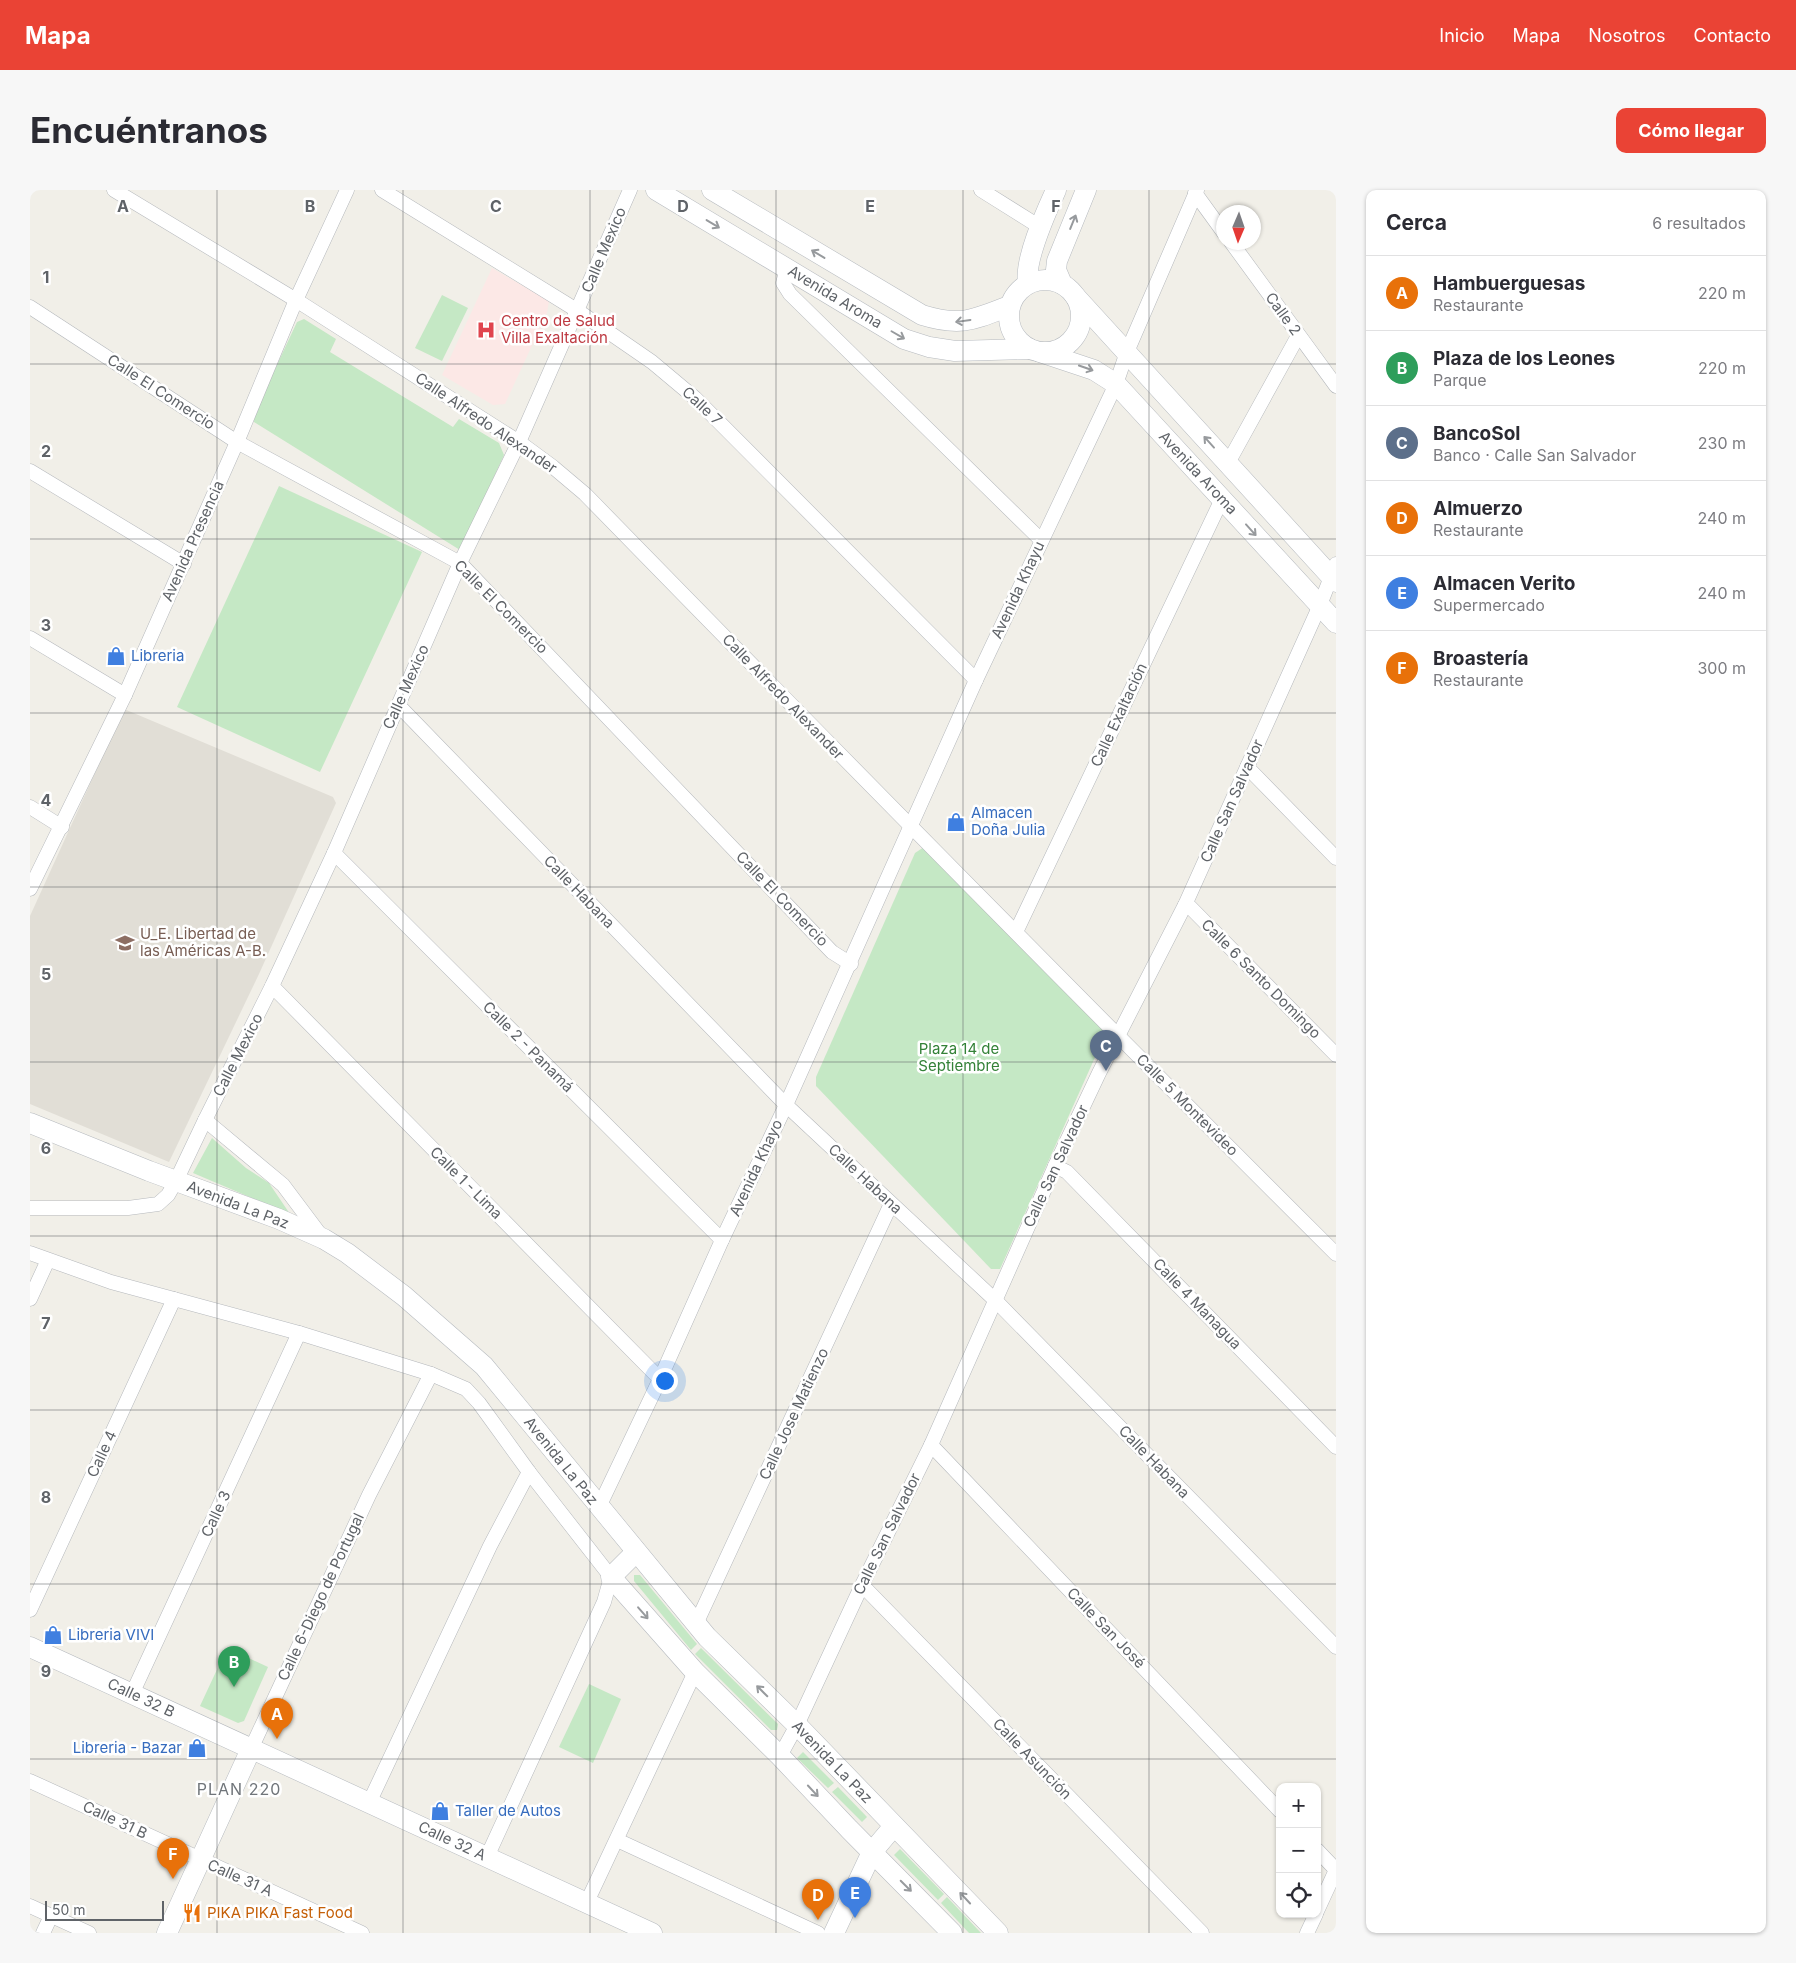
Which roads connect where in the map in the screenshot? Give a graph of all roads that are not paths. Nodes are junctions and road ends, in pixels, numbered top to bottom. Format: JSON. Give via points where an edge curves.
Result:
{"nodes":[{"id":1,"x":114,"y":190,"type":"edge"},
{"id":2,"x":347,"y":190,"type":"edge"},
{"id":3,"x":382,"y":190,"type":"edge"},
{"id":4,"x":630,"y":190,"type":"edge"},
{"id":5,"x":656,"y":190,"type":"edge"},
{"id":6,"x":712,"y":190,"type":"edge"},
{"id":7,"x":981,"y":190,"type":"edge"},
{"id":8,"x":1056,"y":190,"type":"edge"},
{"id":9,"x":1086,"y":190,"type":"edge"},
{"id":10,"x":1196,"y":192,"type":"edge"},
{"id":11,"x":1216,"y":221,"type":"edge"},
{"id":12,"x":1038,"y":233,"type":"junction"},
{"id":13,"x":1062,"y":250,"type":"junction"},
{"id":14,"x":1237,"y":250,"type":"edge"},
{"id":15,"x":787,"y":269,"type":"junction"},
{"id":16,"x":1028,"y":283,"type":"junction"},
{"id":17,"x":1069,"y":290,"type":"junction"},
{"id":18,"x":296,"y":300,"type":"junction"},
{"id":19,"x":1009,"y":306,"type":"junction"},
{"id":20,"x":30,"y":307,"type":"edge"},
{"id":21,"x":578,"y":311,"type":"junction"},
{"id":22,"x":1298,"y":336,"type":"junction"},
{"id":23,"x":1035,"y":351,"type":"junction"},
{"id":24,"x":1126,"y":352,"type":"junction"},
{"id":25,"x":1334,"y":377,"type":"edge"},
{"id":26,"x":1116,"y":384,"type":"junction"},
{"id":27,"x":237,"y":442,"type":"junction"},
{"id":28,"x":519,"y":442,"type":"junction"},
{"id":29,"x":1228,"y":463,"type":"junction"},
{"id":30,"x":30,"y":471,"type":"edge"},
{"id":31,"x":1222,"y":499,"type":"junction"},
{"id":32,"x":1041,"y":540,"type":"junction"},
{"id":33,"x":460,"y":563,"type":"junction"},
{"id":34,"x":184,"y":564,"type":"junction"},
{"id":35,"x":1334,"y":574,"type":"edge"},
{"id":36,"x":1320,"y":605,"type":"junction"},
{"id":37,"x":1336,"y":623,"type":"edge"},
{"id":38,"x":30,"y":638,"type":"edge"},
{"id":39,"x":976,"y":680,"type":"junction"},
{"id":40,"x":125,"y":696,"type":"junction"},
{"id":41,"x":397,"y":706,"type":"junction"},
{"id":42,"x":1247,"y":768,"type":"junction"},
{"id":43,"x":30,"y":807,"type":"edge"},
{"id":44,"x":62,"y":826,"type":"junction"},
{"id":45,"x":911,"y":829,"type":"junction"},
{"id":46,"x":334,"y":853,"type":"junction"},
{"id":47,"x":1336,"y":858,"type":"edge"},
{"id":48,"x":30,"y":889,"type":"edge"},
{"id":49,"x":1185,"y":904,"type":"junction"},
{"id":50,"x":1016,"y":932,"type":"junction"},
{"id":51,"x":851,"y":964,"type":"junction"},
{"id":52,"x":272,"y":986,"type":"junction"},
{"id":53,"x":1118,"y":1037,"type":"junction"},
{"id":54,"x":1336,"y":1055,"type":"edge"},
{"id":55,"x":786,"y":1105,"type":"junction"},
{"id":56,"x":205,"y":1120,"type":"junction"},
{"id":57,"x":30,"y":1123,"type":"edge"},
{"id":58,"x":1055,"y":1166,"type":"junction"},
{"id":59,"x":176,"y":1181,"type":"junction"},
{"id":60,"x":891,"y":1204,"type":"junction"},
{"id":61,"x":30,"y":1208,"type":"edge"},
{"id":62,"x":324,"y":1239,"type":"junction"},
{"id":63,"x":722,"y":1240,"type":"junction"},
{"id":64,"x":30,"y":1253,"type":"edge"},
{"id":65,"x":1336,"y":1254,"type":"edge"},
{"id":66,"x":48,"y":1260,"type":"junction"},
{"id":67,"x":30,"y":1299,"type":"edge"},
{"id":68,"x":174,"y":1299,"type":"junction"},
{"id":69,"x":995,"y":1300,"type":"junction"},
{"id":70,"x":299,"y":1333,"type":"junction"},
{"id":71,"x":431,"y":1374,"type":"junction"},
{"id":72,"x":660,"y":1379,"type":"junction"},
{"id":73,"x":931,"y":1445,"type":"junction"},
{"id":74,"x":1336,"y":1447,"type":"edge"},
{"id":75,"x":529,"y":1472,"type":"junction"},
{"id":76,"x":598,"y":1507,"type":"junction"},
{"id":77,"x":636,"y":1552,"type":"junction"},
{"id":78,"x":611,"y":1576,"type":"junction"},
{"id":79,"x":862,"y":1585,"type":"junction"},
{"id":80,"x":30,"y":1610,"type":"edge"},
{"id":81,"x":696,"y":1624,"type":"junction"},
{"id":82,"x":1336,"y":1647,"type":"edge"},
{"id":83,"x":30,"y":1648,"type":"edge"},
{"id":84,"x":695,"y":1672,"type":"junction"},
{"id":85,"x":132,"y":1694,"type":"junction"},
{"id":86,"x":797,"y":1725,"type":"junction"},
{"id":87,"x":251,"y":1749,"type":"junction"},
{"id":88,"x":780,"y":1756,"type":"junction"},
{"id":89,"x":30,"y":1781,"type":"edge"},
{"id":90,"x":369,"y":1803,"type":"junction"},
{"id":91,"x":1276,"y":1807,"type":"edge"},
{"id":92,"x":894,"y":1826,"type":"junction"},
{"id":93,"x":617,"y":1840,"type":"junction"},
{"id":94,"x":872,"y":1852,"type":"junction"},
{"id":95,"x":1321,"y":1854,"type":"edge"},
{"id":96,"x":487,"y":1857,"type":"junction"},
{"id":97,"x":201,"y":1860,"type":"junction"},
{"id":98,"x":1336,"y":1870,"type":"edge"},
{"id":99,"x":587,"y":1902,"type":"junction"},
{"id":100,"x":1321,"y":1904,"type":"edge"},
{"id":101,"x":30,"y":1906,"type":"edge"},
{"id":102,"x":51,"y":1916,"type":"junction"},
{"id":103,"x":1314,"y":1918,"type":"edge"},
{"id":104,"x":43,"y":1933,"type":"edge"},
{"id":105,"x":89,"y":1933,"type":"edge"},
{"id":106,"x":167,"y":1933,"type":"edge"},
{"id":107,"x":362,"y":1933,"type":"edge"},
{"id":108,"x":652,"y":1933,"type":"edge"},
{"id":109,"x":818,"y":1933,"type":"edge"},
{"id":110,"x":834,"y":1933,"type":"edge"},
{"id":111,"x":952,"y":1933,"type":"edge"},
{"id":112,"x":998,"y":1933,"type":"edge"},
{"id":113,"x":1202,"y":1933,"type":"edge"},
{"id":114,"x":1307,"y":1933,"type":"edge"}],
"edges":[{"from":1,"to":18,"type":"street","name":"Calle Alfredo Alexander"},
{"from":2,"to":18,"type":"street","name":"Avenida Presencia"},
{"from":3,"to":21,"type":"street","name":"Calle 7"},
{"from":4,"to":21,"type":"street","name":"Calle Mexico"},
{"from":5,"to":15,"type":"street","name":"Avenida Aroma","one_way":true},
{"from":19,"to":6,"type":"street","name":"Avenida Aroma","one_way":true,"via":[[965,322],[949,322],[922,315]]},
{"from":7,"to":12,"type":"street"},
{"from":8,"to":12,"type":"street"},
{"from":13,"to":9,"type":"street","one_way":true},
{"from":10,"to":11,"type":"street"},
{"from":10,"to":24,"type":"street","name":"Avenida Khayu"},
{"from":12,"to":13,"type":"street"},
{"from":12,"to":16,"type":"street","via":[[1028,270]]},
{"from":13,"to":17,"type":"street","via":[[1056,270]]},
{"from":14,"to":22,"type":"street","name":"Calle 2"},
{"from":15,"to":23,"type":"street","name":"Avenida Aroma","one_way":true,"via":[[904,338],[929,347]]},
{"from":15,"to":32,"type":"street","via":[[783,283],[790,294]]},
{"from":16,"to":17,"type":"street","via":[[1051,280]]},
{"from":16,"to":19,"type":"street","via":[[1016,293]]},
{"from":17,"to":23,"type":"street","via":[[1080,307],[1078,330],[1063,348],[1052,352]]},
{"from":17,"to":24,"type":"street","name":"Avenida Aroma"},
{"from":18,"to":27,"type":"street","name":"Avenida Presencia"},
{"from":18,"to":28,"type":"street","name":"Calle Alfredo Alexander"},
{"from":19,"to":23,"type":"street","via":[[1009,327],[1014,336]]},
{"from":20,"to":27,"type":"street","name":"Calle El Comercio"},
{"from":21,"to":28,"type":"street","name":"Calle Mexico"},
{"from":21,"to":39,"type":"street","name":"Calle 7","via":[[652,362],[695,398]]},
{"from":22,"to":25,"type":"street","name":"Calle 2"},
{"from":22,"to":29,"type":"street"},
{"from":23,"to":26,"type":"street","name":"Avenida Aroma","one_way":true,"via":[[1094,370]]},
{"from":24,"to":26,"type":"street","name":"Avenida Khayu"},
{"from":29,"to":24,"type":"street","name":"Avenida Aroma","one_way":true},
{"from":26,"to":31,"type":"street","name":"Avenida Aroma"},
{"from":26,"to":32,"type":"street","name":"Avenida Khayu"},
{"from":27,"to":33,"type":"street","name":"Calle El Comercio"},
{"from":27,"to":34,"type":"street","name":"Avenida Presencia"},
{"from":28,"to":33,"type":"street","name":"Calle Mexico"},
{"from":28,"to":45,"type":"street","name":"Calle Alfredo Alexander","via":[[585,494]]},
{"from":29,"to":35,"type":"street","name":"Avenida Aroma"},
{"from":30,"to":34,"type":"street"},
{"from":31,"to":36,"type":"street","name":"Avenida Aroma","one_way":true},
{"from":31,"to":50,"type":"street","name":"Calle Exaltación"},
{"from":32,"to":39,"type":"street","name":"Avenida Khayu"},
{"from":33,"to":41,"type":"street","name":"Calle Mexico"},
{"from":33,"to":51,"type":"street","name":"Calle El Comercio","via":[[832,952]]},
{"from":34,"to":40,"type":"street","name":"Avenida Presencia"},
{"from":35,"to":36,"type":"street","name":"Calle San Salvador"},
{"from":36,"to":37,"type":"street","name":"Avenida Aroma"},
{"from":36,"to":42,"type":"street","name":"Calle San Salvador"},
{"from":38,"to":40,"type":"street"},
{"from":39,"to":45,"type":"street","name":"Avenida Khayu"},
{"from":40,"to":44,"type":"street","name":"Avenida Presencia"},
{"from":41,"to":46,"type":"street","name":"Calle Mexico"},
{"from":41,"to":55,"type":"street","name":"Calle Habana"},
{"from":42,"to":47,"type":"street"},
{"from":42,"to":49,"type":"street","name":"Calle San Salvador"},
{"from":43,"to":44,"type":"street"},
{"from":44,"to":48,"type":"street","name":"Avenida Presencia"},
{"from":45,"to":50,"type":"street","name":"Calle 5 Montevideo"},
{"from":45,"to":51,"type":"street","name":"Avenida Khayo"},
{"from":46,"to":52,"type":"street","name":"Calle Mexico"},
{"from":46,"to":63,"type":"street","name":"Calle 2 - Panamá"},
{"from":49,"to":53,"type":"street","name":"Calle San Salvador"},
{"from":49,"to":54,"type":"street","name":"Calle 6 Santo Domingo"},
{"from":50,"to":53,"type":"street","name":"Calle 5 Montevideo"},
{"from":51,"to":55,"type":"street","name":"Avenida Khayo"},
{"from":52,"to":56,"type":"street","name":"Calle Mexico"},
{"from":52,"to":72,"type":"street","name":"Calle 1 - Lima"},
{"from":53,"to":58,"type":"street","name":"Calle San Salvador"},
{"from":53,"to":65,"type":"street","name":"Calle 5 Montevideo"},
{"from":55,"to":60,"type":"street","name":"Calle Habana"},
{"from":55,"to":63,"type":"street","name":"Avenida Khayo"},
{"from":56,"to":59,"type":"street","name":"Calle Mexico"},
{"from":56,"to":62,"type":"street","via":[[283,1185]]},
{"from":57,"to":59,"type":"street","name":"Avenida La Paz"},
{"from":58,"to":69,"type":"street","name":"Calle San Salvador"},
{"from":58,"to":74,"type":"street","name":"Calle 4 Managua","via":[[1067,1172]]},
{"from":59,"to":61,"type":"street","name":"Calle Mexico","via":[[158,1204],[128,1208]]},
{"from":59,"to":62,"type":"street","name":"Avenida La Paz","via":[[280,1219]]},
{"from":60,"to":69,"type":"street","name":"Calle Habana"},
{"from":60,"to":81,"type":"street","name":"Calle Jose Matienzo"},
{"from":62,"to":76,"type":"street","name":"Avenida La Paz","via":[[404,1296],[484,1366]]},
{"from":63,"to":72,"type":"street","name":"Avenida Khayo"},
{"from":64,"to":66,"type":"street","name":"Avenida La Paz"},
{"from":66,"to":67,"type":"street"},
{"from":66,"to":68,"type":"street","name":"Avenida La Paz"},
{"from":68,"to":70,"type":"street","name":"Avenida La Paz"},
{"from":68,"to":80,"type":"street","name":"Calle 4"},
{"from":69,"to":73,"type":"street","name":"Calle San Salvador"},
{"from":69,"to":82,"type":"street","name":"Calle Habana"},
{"from":70,"to":71,"type":"street","name":"Avenida La Paz"},
{"from":70,"to":85,"type":"street","name":"Calle 3"},
{"from":71,"to":75,"type":"street","name":"Avenida La Paz","via":[[466,1389]]},
{"from":71,"to":87,"type":"street","name":"Calle 6-Diego de Portugal","via":[[369,1495]]},
{"from":72,"to":76,"type":"street","name":"Avenida Khayo"},
{"from":73,"to":79,"type":"street","name":"Calle San Salvador"},
{"from":73,"to":91,"type":"street","name":"Calle San José"},
{"from":75,"to":78,"type":"street","name":"Avenida La Paz"},
{"from":75,"to":90,"type":"street","via":[[490,1546]]},
{"from":76,"to":77,"type":"street","name":"Avenida La Paz"},
{"from":77,"to":78,"type":"street"},
{"from":77,"to":81,"type":"street","name":"Avenida La Paz"},
{"from":78,"to":84,"type":"street","name":"Avenida La Paz","one_way":true},
{"from":78,"to":96,"type":"street","via":[[604,1602]]},
{"from":79,"to":86,"type":"street","name":"Calle San Salvador"},
{"from":79,"to":113,"type":"street","name":"Calle Asunción"},
{"from":86,"to":81,"type":"street","name":"Avenida La Paz","one_way":true},
{"from":83,"to":85,"type":"street","name":"Calle 32 B"},
{"from":84,"to":88,"type":"street","name":"Avenida La Paz"},
{"from":84,"to":93,"type":"street"},
{"from":85,"to":87,"type":"street","name":"Calle 32 B"},
{"from":86,"to":88,"type":"street","name":"Calle San Salvador"},
{"from":86,"to":92,"type":"street","name":"Avenida La Paz"},
{"from":87,"to":90,"type":"street","name":"Calle 32 A"},
{"from":87,"to":97,"type":"street","name":"Calle 6-Diego de Portugal"},
{"from":88,"to":94,"type":"street","name":"Avenida La Paz","one_way":true},
{"from":89,"to":97,"type":"street","name":"Calle 31 B"},
{"from":90,"to":96,"type":"street","name":"Calle 32 A"},
{"from":92,"to":94,"type":"street"},
{"from":112,"to":92,"type":"street","name":"Avenida La Paz","one_way":true},
{"from":93,"to":99,"type":"street"},
{"from":93,"to":109,"type":"street"},
{"from":94,"to":110,"type":"street"},
{"from":94,"to":111,"type":"street","name":"Avenida La Paz","one_way":true},
{"from":95,"to":98,"type":"street"},
{"from":96,"to":99,"type":"street","name":"Calle 32 A"},
{"from":97,"to":106,"type":"street","name":"Calle 6-Diego de Portugal"},
{"from":97,"to":107,"type":"street","name":"Calle 31 A"},
{"from":98,"to":100,"type":"street"},
{"from":99,"to":108,"type":"street","name":"Calle 32 A"},
{"from":101,"to":102,"type":"street"},
{"from":102,"to":104,"type":"street"},
{"from":102,"to":105,"type":"street"},
{"from":103,"to":114,"type":"street"}]}
